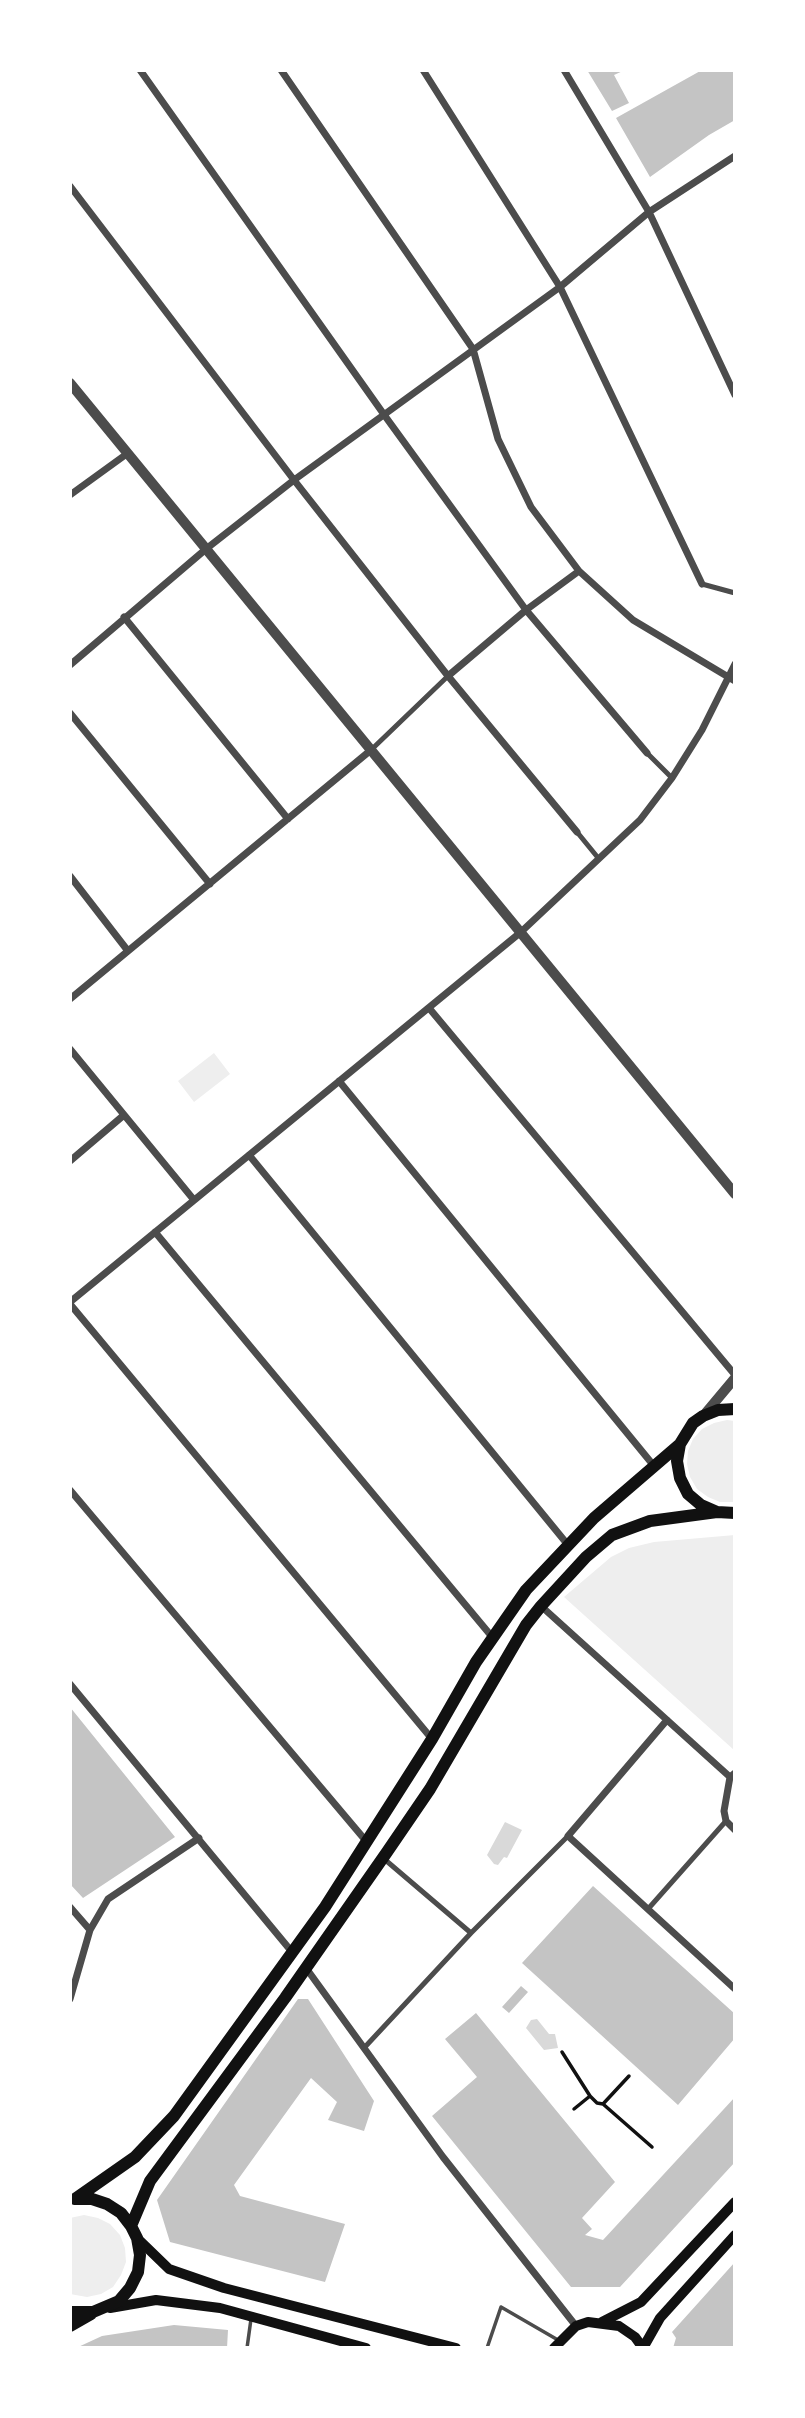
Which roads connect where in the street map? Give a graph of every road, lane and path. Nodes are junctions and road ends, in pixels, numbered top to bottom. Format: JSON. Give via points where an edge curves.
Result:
{"nodes":[{"id":1,"x":140,"y":70,"type":"edge"},
{"id":2,"x":281,"y":70,"type":"edge"},
{"id":3,"x":423,"y":70,"type":"edge"},
{"id":4,"x":564,"y":70,"type":"edge"},
{"id":5,"x":735,"y":156,"type":"edge"},
{"id":6,"x":70,"y":186,"type":"edge"},
{"id":7,"x":649,"y":212,"type":"junction"},
{"id":8,"x":561,"y":287,"type":"junction"},
{"id":9,"x":473,"y":349,"type":"junction"},
{"id":10,"x":70,"y":383,"type":"edge"},
{"id":11,"x":735,"y":395,"type":"edge"},
{"id":12,"x":385,"y":415,"type":"junction"},
{"id":13,"x":128,"y":453,"type":"junction"},
{"id":14,"x":294,"y":480,"type":"junction"},
{"id":15,"x":70,"y":495,"type":"edge"},
{"id":16,"x":206,"y":549,"type":"junction"},
{"id":17,"x":579,"y":571,"type":"junction"},
{"id":18,"x":702,"y":584,"type":"joint"},
{"id":19,"x":735,"y":593,"type":"edge"},
{"id":20,"x":526,"y":610,"type":"junction"},
{"id":21,"x":124,"y":617,"type":"junction"},
{"id":22,"x":735,"y":664,"type":"edge"},
{"id":23,"x":70,"y":665,"type":"edge"},
{"id":24,"x":448,"y":676,"type":"junction"},
{"id":25,"x":727,"y":677,"type":"junction"},
{"id":26,"x":735,"y":681,"type":"edge"},
{"id":27,"x":70,"y":713,"type":"edge"},
{"id":28,"x":371,"y":750,"type":"junction"},
{"id":29,"x":647,"y":753,"type":"joint"},
{"id":30,"x":673,"y":778,"type":"junction"},
{"id":31,"x":288,"y":819,"type":"junction"},
{"id":32,"x":577,"y":832,"type":"joint"},
{"id":33,"x":599,"y":859,"type":"junction"},
{"id":34,"x":70,"y":876,"type":"edge"},
{"id":35,"x":210,"y":884,"type":"junction"},
{"id":36,"x":521,"y":932,"type":"junction"},
{"id":37,"x":128,"y":951,"type":"junction"},
{"id":38,"x":70,"y":999,"type":"edge"},
{"id":39,"x":429,"y":1008,"type":"junction"},
{"id":40,"x":70,"y":1049,"type":"edge"},
{"id":41,"x":339,"y":1081,"type":"junction"},
{"id":42,"x":124,"y":1115,"type":"junction"},
{"id":43,"x":249,"y":1155,"type":"junction"},
{"id":44,"x":70,"y":1161,"type":"edge"},
{"id":45,"x":735,"y":1194,"type":"edge"},
{"id":46,"x":194,"y":1200,"type":"junction"},
{"id":47,"x":155,"y":1232,"type":"junction"},
{"id":48,"x":70,"y":1303,"type":"edge"},
{"id":49,"x":735,"y":1376,"type":"edge"},
{"id":50,"x":735,"y":1409,"type":"edge"},
{"id":51,"x":703,"y":1416,"type":"junction"},
{"id":52,"x":680,"y":1444,"type":"junction"},
{"id":53,"x":654,"y":1466,"type":"junction"},
{"id":54,"x":70,"y":1490,"type":"edge"},
{"id":55,"x":717,"y":1512,"type":"junction"},
{"id":56,"x":735,"y":1513,"type":"edge"},
{"id":57,"x":568,"y":1545,"type":"junction"},
{"id":58,"x":541,"y":1606,"type":"junction"},
{"id":59,"x":493,"y":1637,"type":"junction"},
{"id":60,"x":70,"y":1684,"type":"edge"},
{"id":61,"x":667,"y":1720,"type":"junction"},
{"id":62,"x":432,"y":1740,"type":"junction"},
{"id":63,"x":732,"y":1775,"type":"edge"},
{"id":64,"x":726,"y":1821,"type":"junction"},
{"id":65,"x":735,"y":1830,"type":"edge"},
{"id":66,"x":568,"y":1836,"type":"junction"},
{"id":67,"x":199,"y":1838,"type":"junction"},
{"id":68,"x":366,"y":1842,"type":"junction"},
{"id":69,"x":383,"y":1858,"type":"junction"},
{"id":70,"x":70,"y":1907,"type":"edge"},
{"id":71,"x":648,"y":1909,"type":"junction"},
{"id":72,"x":90,"y":1930,"type":"junction"},
{"id":73,"x":471,"y":1933,"type":"junction"},
{"id":74,"x":292,"y":1952,"type":"junction"},
{"id":75,"x":306,"y":1968,"type":"junction"},
{"id":76,"x":735,"y":1989,"type":"edge"},
{"id":77,"x":70,"y":1999,"type":"edge"},
{"id":78,"x":364,"y":2048,"type":"junction"},
{"id":79,"x":562,"y":2052,"type":"dead end"},
{"id":80,"x":629,"y":2076,"type":"dead end"},
{"id":81,"x":590,"y":2096,"type":"junction"},
{"id":82,"x":603,"y":2104,"type":"junction"},
{"id":83,"x":574,"y":2109,"type":"dead end"},
{"id":84,"x":652,"y":2147,"type":"dead end"},
{"id":85,"x":73,"y":2200,"type":"edge"},
{"id":86,"x":735,"y":2202,"type":"edge"},
{"id":87,"x":134,"y":2232,"type":"junction"},
{"id":88,"x":735,"y":2235,"type":"edge"},
{"id":89,"x":98,"y":2311,"type":"junction"},
{"id":90,"x":70,"y":2312,"type":"edge"},
{"id":91,"x":251,"y":2318,"type":"junction"},
{"id":92,"x":602,"y":2322,"type":"junction"},
{"id":93,"x":70,"y":2326,"type":"edge"},
{"id":94,"x":576,"y":2326,"type":"junction"},
{"id":95,"x":557,"y":2344,"type":"edge"},
{"id":96,"x":247,"y":2348,"type":"edge"},
{"id":97,"x":366,"y":2348,"type":"edge"},
{"id":98,"x":456,"y":2348,"type":"edge"},
{"id":99,"x":487,"y":2348,"type":"edge"},
{"id":100,"x":643,"y":2348,"type":"edge"}],
"edges":[{"from":1,"to":12,"type":"street"},
{"from":2,"to":9,"type":"street"},
{"from":3,"to":8,"type":"street"},
{"from":4,"to":7,"type":"street"},
{"from":5,"to":7,"type":"street"},
{"from":6,"to":14,"type":"street"},
{"from":7,"to":8,"type":"street"},
{"from":7,"to":11,"type":"street"},
{"from":8,"to":9,"type":"street"},
{"from":8,"to":18,"type":"street"},
{"from":9,"to":12,"type":"street"},
{"from":9,"to":17,"type":"street","via":[[498,439],[531,507]]},
{"from":10,"to":13,"type":"street"},
{"from":12,"to":14,"type":"street"},
{"from":12,"to":20,"type":"street"},
{"from":13,"to":15,"type":"street"},
{"from":13,"to":16,"type":"street"},
{"from":14,"to":16,"type":"street"},
{"from":14,"to":24,"type":"street"},
{"from":16,"to":21,"type":"street"},
{"from":16,"to":28,"type":"street"},
{"from":17,"to":20,"type":"street"},
{"from":17,"to":25,"type":"street","via":[[633,620]]},
{"from":18,"to":19,"type":"street"},
{"from":20,"to":24,"type":"street"},
{"from":20,"to":29,"type":"street"},
{"from":21,"to":23,"type":"street"},
{"from":21,"to":31,"type":"street"},
{"from":22,"to":25,"type":"street"},
{"from":24,"to":28,"type":"street"},
{"from":24,"to":32,"type":"street"},
{"from":25,"to":26,"type":"street"},
{"from":25,"to":30,"type":"street"},
{"from":27,"to":35,"type":"street"},
{"from":28,"to":31,"type":"street"},
{"from":28,"to":36,"type":"street"},
{"from":29,"to":30,"type":"street"},
{"from":30,"to":33,"type":"street","via":[[640,820]]},
{"from":31,"to":35,"type":"street"},
{"from":32,"to":33,"type":"street"},
{"from":33,"to":36,"type":"street"},
{"from":34,"to":37,"type":"street"},
{"from":35,"to":37,"type":"street"},
{"from":36,"to":39,"type":"street"},
{"from":36,"to":45,"type":"street"},
{"from":37,"to":38,"type":"street"},
{"from":39,"to":41,"type":"street"},
{"from":39,"to":49,"type":"street"},
{"from":40,"to":42,"type":"street"},
{"from":41,"to":43,"type":"street"},
{"from":41,"to":53,"type":"street"},
{"from":42,"to":44,"type":"street"},
{"from":42,"to":46,"type":"street"},
{"from":43,"to":46,"type":"street"},
{"from":43,"to":57,"type":"street"},
{"from":46,"to":47,"type":"street"},
{"from":47,"to":48,"type":"street"},
{"from":47,"to":59,"type":"street"},
{"from":48,"to":62,"type":"street"},
{"from":49,"to":51,"type":"street"},
{"from":50,"to":51,"type":"main road"},
{"from":51,"to":52,"type":"main road"},
{"from":52,"to":53,"type":"main road"},
{"from":52,"to":55,"type":"main road","via":[[678,1470],[688,1494]]},
{"from":53,"to":57,"type":"main road"},
{"from":54,"to":68,"type":"street"},
{"from":55,"to":56,"type":"main road"},
{"from":55,"to":58,"type":"main road","via":[[650,1521],[612,1535]]},
{"from":57,"to":59,"type":"main road","via":[[526,1590]]},
{"from":58,"to":61,"type":"street"},
{"from":58,"to":69,"type":"main road"},
{"from":59,"to":62,"type":"main road"},
{"from":60,"to":67,"type":"street"},
{"from":61,"to":63,"type":"street"},
{"from":61,"to":66,"type":"street"},
{"from":62,"to":68,"type":"main road"},
{"from":63,"to":64,"type":"street","via":[[724,1801]]},
{"from":64,"to":65,"type":"street"},
{"from":64,"to":71,"type":"street"},
{"from":66,"to":71,"type":"street"},
{"from":66,"to":73,"type":"street"},
{"from":67,"to":72,"type":"street","via":[[108,1899]]},
{"from":67,"to":74,"type":"street"},
{"from":68,"to":74,"type":"main road"},
{"from":69,"to":73,"type":"street"},
{"from":69,"to":75,"type":"main road"},
{"from":70,"to":72,"type":"street"},
{"from":71,"to":76,"type":"street"},
{"from":72,"to":77,"type":"street"},
{"from":73,"to":78,"type":"street"},
{"from":74,"to":85,"type":"main road","via":[[174,2116],[135,2157]]},
{"from":75,"to":78,"type":"street"},
{"from":75,"to":87,"type":"main road","via":[[150,2181]]},
{"from":78,"to":94,"type":"street"},
{"from":79,"to":81,"type":"path"},
{"from":80,"to":82,"type":"path"},
{"from":81,"to":82,"type":"path"},
{"from":81,"to":83,"type":"path"},
{"from":82,"to":84,"type":"path"},
{"from":85,"to":87,"type":"main road","via":[[107,2204],[121,2213]]},
{"from":86,"to":92,"type":"main road","via":[[641,2302]]},
{"from":87,"to":89,"type":"main road","via":[[140,2255],[138,2272],[119,2301]]},
{"from":87,"to":98,"type":"main road","via":[[169,2269],[180,2273]]},
{"from":88,"to":100,"type":"main road","via":[[660,2318]]},
{"from":89,"to":90,"type":"main road"},
{"from":89,"to":91,"type":"main road","via":[[156,2300],[220,2308]]},
{"from":89,"to":93,"type":"main road"},
{"from":91,"to":96,"type":"lane"},
{"from":91,"to":97,"type":"main road"},
{"from":92,"to":94,"type":"main road"},
{"from":92,"to":100,"type":"main road","via":[[619,2326]]},
{"from":94,"to":95,"type":"main road"},
{"from":95,"to":99,"type":"lane","via":[[501,2307]]}]}
